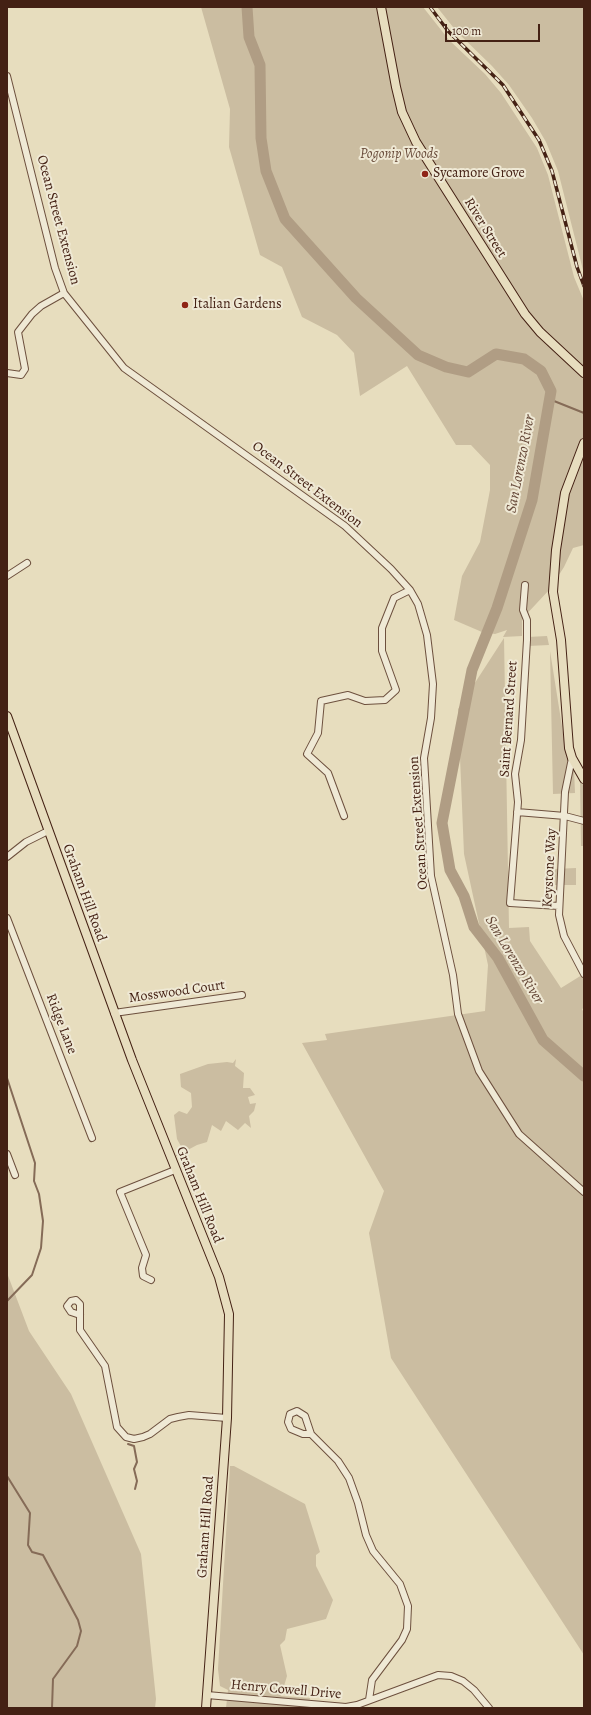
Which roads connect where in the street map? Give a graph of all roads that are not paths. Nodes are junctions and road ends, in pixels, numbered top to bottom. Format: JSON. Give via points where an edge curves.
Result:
{"nodes":[{"id":1,"x":381,"y":7,"type":"edge"},
{"id":2,"x":7,"y":76,"type":"edge"},
{"id":3,"x":64,"y":293,"type":"junction"},
{"id":4,"x":7,"y":373,"type":"edge"},
{"id":5,"x":584,"y":373,"type":"edge"},
{"id":6,"x":584,"y":443,"type":"edge"},
{"id":7,"x":27,"y":563,"type":"dead end"},
{"id":8,"x":7,"y":576,"type":"edge"},
{"id":9,"x":525,"y":585,"type":"dead end"},
{"id":10,"x":410,"y":590,"type":"junction"},
{"id":11,"x":7,"y":716,"type":"edge"},
{"id":12,"x":572,"y":758,"type":"junction"},
{"id":13,"x":584,"y":779,"type":"edge"},
{"id":14,"x":517,"y":812,"type":"junction"},
{"id":15,"x":344,"y":816,"type":"dead end"},
{"id":16,"x":565,"y":816,"type":"junction"},
{"id":17,"x":584,"y":821,"type":"edge"},
{"id":18,"x":48,"y":831,"type":"junction"},
{"id":19,"x":7,"y":857,"type":"edge"},
{"id":20,"x":559,"y":906,"type":"junction"},
{"id":21,"x":7,"y":918,"type":"edge"},
{"id":22,"x":584,"y":974,"type":"edge"},
{"id":23,"x":242,"y":995,"type":"dead end"},
{"id":24,"x":114,"y":1013,"type":"junction"},
{"id":25,"x":92,"y":1138,"type":"dead end"},
{"id":26,"x":7,"y":1154,"type":"edge"},
{"id":27,"x":175,"y":1170,"type":"junction"},
{"id":28,"x":15,"y":1175,"type":"dead end"},
{"id":29,"x":584,"y":1192,"type":"edge"},
{"id":30,"x":151,"y":1280,"type":"dead end"},
{"id":31,"x":80,"y":1315,"type":"dead end"},
{"id":32,"x":227,"y":1418,"type":"junction"},
{"id":33,"x":311,"y":1434,"type":"dead end"},
{"id":34,"x":207,"y":1695,"type":"junction"},
{"id":35,"x":368,"y":1700,"type":"junction"},
{"id":36,"x":206,"y":1708,"type":"edge"},
{"id":37,"x":489,"y":1708,"type":"edge"}],
"edges":[{"from":1,"to":5,"type":"main road","name":"River Street","via":[[402,112],[416,142],[532,324]]},
{"from":2,"to":3,"type":"street","name":"Ocean Street Extension","via":[[55,268]]},
{"from":3,"to":4,"type":"street","via":[[41,306],[18,332],[25,369],[21,375]]},
{"from":3,"to":10,"type":"street","name":"Ocean Street Extension","via":[[124,368],[345,526]]},
{"from":6,"to":12,"type":"main road","via":[[565,493],[556,550],[553,592],[561,640],[567,732]]},
{"from":7,"to":8,"type":"street"},
{"from":9,"to":14,"type":"street","name":"Saint Bernard Street","via":[[523,610],[527,620],[527,640],[521,740],[515,774]]},
{"from":10,"to":15,"type":"street","via":[[394,598],[382,628],[382,651],[396,690],[385,700],[365,701],[348,695],[321,701],[318,733],[308,754],[328,772]]},
{"from":10,"to":29,"type":"street","name":"Ocean Street Extension","via":[[418,604],[427,635],[433,684],[431,718],[424,758],[431,876],[454,975],[458,1014],[479,1071],[519,1134]]},
{"from":11,"to":18,"type":"main road","name":"Graham Hill Road"},
{"from":12,"to":13,"type":"main road"},
{"from":12,"to":16,"type":"street","name":"Keystone Way","via":[[564,792]]},
{"from":14,"to":16,"type":"street"},
{"from":14,"to":20,"type":"street","name":"Saint Bernard Street","via":[[510,903]]},
{"from":16,"to":17,"type":"street"},
{"from":16,"to":20,"type":"street","name":"Keystone Way"},
{"from":18,"to":19,"type":"street","via":[[26,842]]},
{"from":18,"to":24,"type":"main road","name":"Graham Hill Road"},
{"from":20,"to":22,"type":"street","name":"Keystone Way","via":[[564,936]]},
{"from":21,"to":25,"type":"street","name":"Ridge Lane"},
{"from":23,"to":24,"type":"street","name":"Mosswood Court"},
{"from":24,"to":27,"type":"main road","name":"Graham Hill Road"},
{"from":26,"to":28,"type":"street"},
{"from":27,"to":30,"type":"street","via":[[120,1192],[146,1255],[142,1268],[143,1276]]},
{"from":27,"to":32,"type":"main road","name":"Graham Hill Road","via":[[218,1277],[229,1314]]},
{"from":31,"to":32,"type":"street","via":[[80,1330],[105,1366],[117,1427],[126,1437],[143,1437],[178,1417],[189,1415]]},
{"from":32,"to":34,"type":"main road","name":"Graham Hill Road"},
{"from":33,"to":35,"type":"street","via":[[338,1461],[349,1478],[373,1551],[400,1584],[408,1606],[407,1629],[402,1640],[372,1680]]},
{"from":34,"to":35,"type":"street","name":"Henry Cowell Drive","via":[[336,1707],[357,1705]]},
{"from":34,"to":36,"type":"main road","name":"Graham Hill Road"},
{"from":35,"to":37,"type":"street","name":"Henry Cowell Drive","via":[[438,1675],[451,1676],[463,1681]]}]}
